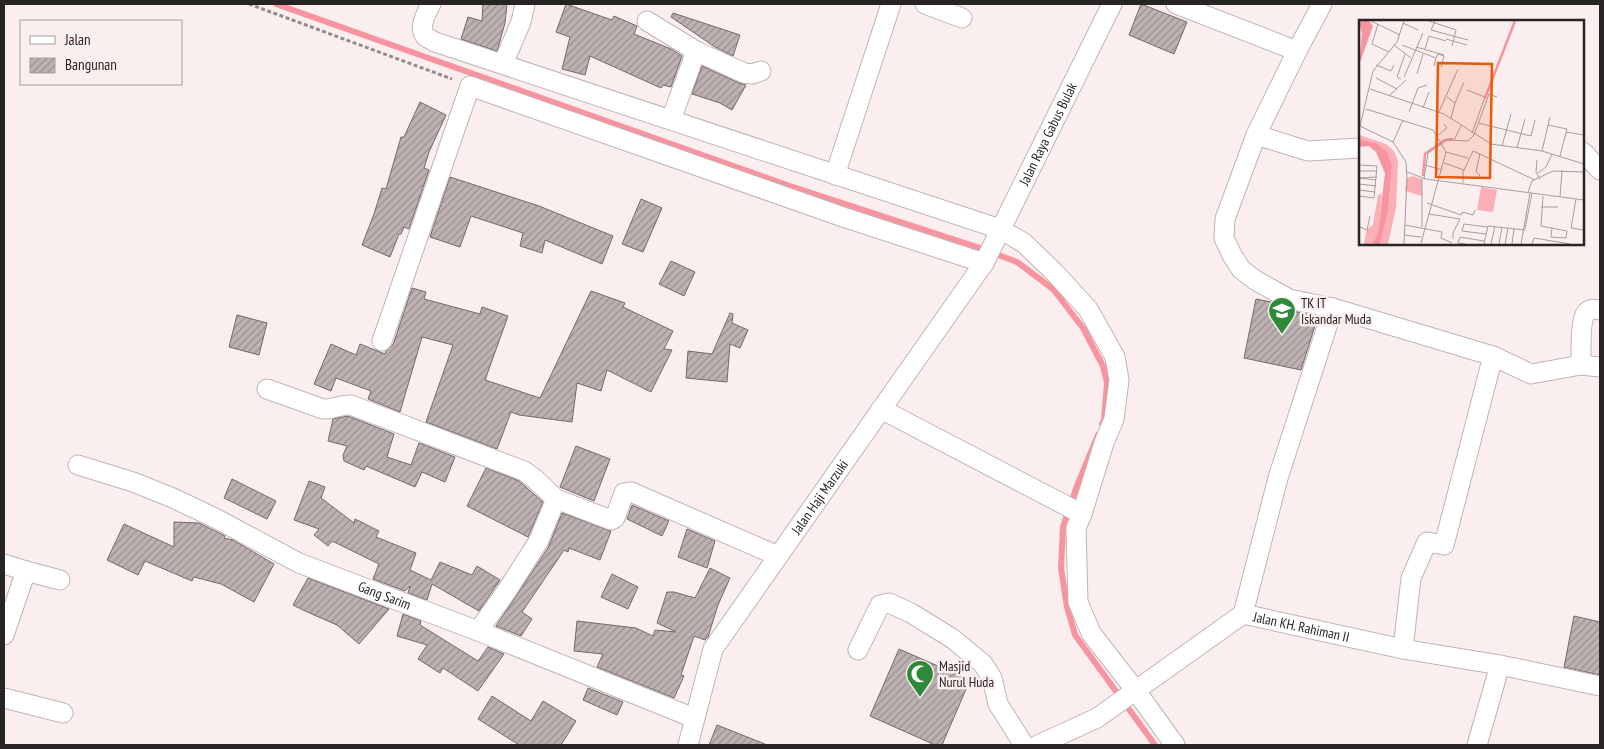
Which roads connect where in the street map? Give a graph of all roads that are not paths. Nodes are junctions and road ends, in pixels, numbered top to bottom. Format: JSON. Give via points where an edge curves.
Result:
{"nodes":[{"id":1,"x":431,"y":4,"type":"edge"},
{"id":2,"x":525,"y":4,"type":"edge"},
{"id":3,"x":891,"y":4,"type":"edge"},
{"id":4,"x":925,"y":4,"type":"edge"},
{"id":5,"x":1112,"y":4,"type":"edge"},
{"id":6,"x":1176,"y":4,"type":"edge"},
{"id":7,"x":1322,"y":4,"type":"edge"},
{"id":8,"x":962,"y":18,"type":"dead end"},
{"id":9,"x":647,"y":21,"type":"dead end"},
{"id":10,"x":696,"y":51,"type":"junction"},
{"id":11,"x":1297,"y":51,"type":"junction"},
{"id":12,"x":503,"y":64,"type":"junction"},
{"id":13,"x":761,"y":71,"type":"dead end"},
{"id":14,"x":671,"y":120,"type":"junction"},
{"id":15,"x":1256,"y":135,"type":"junction"},
{"id":16,"x":1359,"y":148,"type":"edge"},
{"id":17,"x":1584,"y":153,"type":"edge"},
{"id":18,"x":1600,"y":170,"type":"edge"},
{"id":19,"x":835,"y":175,"type":"junction"},
{"id":20,"x":1000,"y":229,"type":"junction"},
{"id":21,"x":984,"y":263,"type":"junction"},
{"id":22,"x":1333,"y":308,"type":"junction"},
{"id":23,"x":1600,"y":310,"type":"edge"},
{"id":24,"x":382,"y":341,"type":"dead end"},
{"id":25,"x":1493,"y":356,"type":"junction"},
{"id":26,"x":1580,"y":365,"type":"junction"},
{"id":27,"x":1600,"y":367,"type":"edge"},
{"id":28,"x":267,"y":390,"type":"dead end"},
{"id":29,"x":881,"y":410,"type":"junction"},
{"id":30,"x":78,"y":465,"type":"dead end"},
{"id":31,"x":556,"y":499,"type":"junction"},
{"id":32,"x":1082,"y":514,"type":"junction"},
{"id":33,"x":778,"y":556,"type":"junction"},
{"id":34,"x":4,"y":564,"type":"edge"},
{"id":35,"x":26,"y":571,"type":"junction"},
{"id":36,"x":60,"y":580,"type":"dead end"},
{"id":37,"x":1243,"y":614,"type":"junction"},
{"id":38,"x":478,"y":631,"type":"junction"},
{"id":39,"x":4,"y":635,"type":"edge"},
{"id":40,"x":1403,"y":649,"type":"junction"},
{"id":41,"x":858,"y":650,"type":"dead end"},
{"id":42,"x":1500,"y":665,"type":"junction"},
{"id":43,"x":1600,"y":686,"type":"edge"},
{"id":44,"x":1136,"y":691,"type":"junction"},
{"id":45,"x":4,"y":698,"type":"edge"},
{"id":46,"x":63,"y":713,"type":"dead end"},
{"id":47,"x":694,"y":718,"type":"junction"},
{"id":48,"x":688,"y":745,"type":"edge"},
{"id":49,"x":1024,"y":745,"type":"edge"},
{"id":50,"x":1038,"y":745,"type":"edge"},
{"id":51,"x":1175,"y":745,"type":"edge"},
{"id":52,"x":1477,"y":745,"type":"edge"}],
"edges":[{"from":1,"to":12,"type":"street","via":[[423,23],[425,36]]},
{"from":2,"to":12,"type":"street"},
{"from":3,"to":19,"type":"street"},
{"from":4,"to":8,"type":"street"},
{"from":5,"to":20,"type":"street","name":"Jalan Raya Gabus Bulak"},
{"from":6,"to":11,"type":"street"},
{"from":7,"to":11,"type":"street"},
{"from":9,"to":10,"type":"street"},
{"from":10,"to":13,"type":"street","via":[[744,73]]},
{"from":10,"to":14,"type":"street"},
{"from":11,"to":15,"type":"street"},
{"from":12,"to":14,"type":"street"},
{"from":14,"to":19,"type":"street"},
{"from":15,"to":16,"type":"street","via":[[1308,151]]},
{"from":15,"to":22,"type":"street","via":[[1225,218],[1224,238],[1241,269],[1255,280],[1289,299]]},
{"from":17,"to":18,"type":"street"},
{"from":19,"to":20,"type":"street"},
{"from":20,"to":21,"type":"street","name":"Jalan Raya Gabus Bulak"},
{"from":20,"to":32,"type":"street","via":[[1024,243],[1088,309],[1115,356],[1118,380],[1114,419]]},
{"from":21,"to":24,"type":"street","via":[[470,86]]},
{"from":21,"to":29,"type":"street","name":"Jalan Haji Marzuki"},
{"from":22,"to":25,"type":"street"},
{"from":22,"to":37,"type":"street","via":[[1278,478]]},
{"from":23,"to":26,"type":"street","via":[[1586,312],[1583,319]]},
{"from":25,"to":26,"type":"street","via":[[1531,374]]},
{"from":25,"to":40,"type":"street","via":[[1444,545],[1428,542],[1411,578]]},
{"from":26,"to":27,"type":"street"},
{"from":28,"to":31,"type":"street","via":[[323,409],[350,405],[524,471]]},
{"from":29,"to":32,"type":"street"},
{"from":29,"to":33,"type":"street","name":"Jalan Haji Marzuki"},
{"from":30,"to":38,"type":"street","name":"Gang Sarim","via":[[173,498],[299,563]]},
{"from":31,"to":33,"type":"street","via":[[611,520],[615,518],[624,493],[631,492]]},
{"from":31,"to":38,"type":"street","via":[[538,542]]},
{"from":32,"to":44,"type":"street","via":[[1076,528],[1078,602],[1091,633]]},
{"from":33,"to":47,"type":"street","name":"Jalan Haji Marzuki","via":[[712,649]]},
{"from":34,"to":35,"type":"street"},
{"from":35,"to":36,"type":"street"},
{"from":35,"to":39,"type":"street"},
{"from":37,"to":40,"type":"street","name":"Jalan KH. Rahiman II"},
{"from":37,"to":44,"type":"street","name":"Jalan KH. Rahiman II"},
{"from":38,"to":47,"type":"street","name":"Gang Sarim"},
{"from":40,"to":42,"type":"street","name":"Jalan KH. Rahiman II"},
{"from":41,"to":49,"type":"street","via":[[880,604],[889,603],[911,613],[953,639],[983,664],[992,678],[998,704]]},
{"from":42,"to":43,"type":"street","name":"Jalan KH. Rahiman II"},
{"from":42,"to":52,"type":"street"},
{"from":44,"to":50,"type":"street","name":"Jalan KH. Rahiman II","via":[[1097,718]]},
{"from":44,"to":51,"type":"street"},
{"from":45,"to":46,"type":"street"},
{"from":47,"to":48,"type":"street","name":"Jalan Haji Marzuki"}]}
